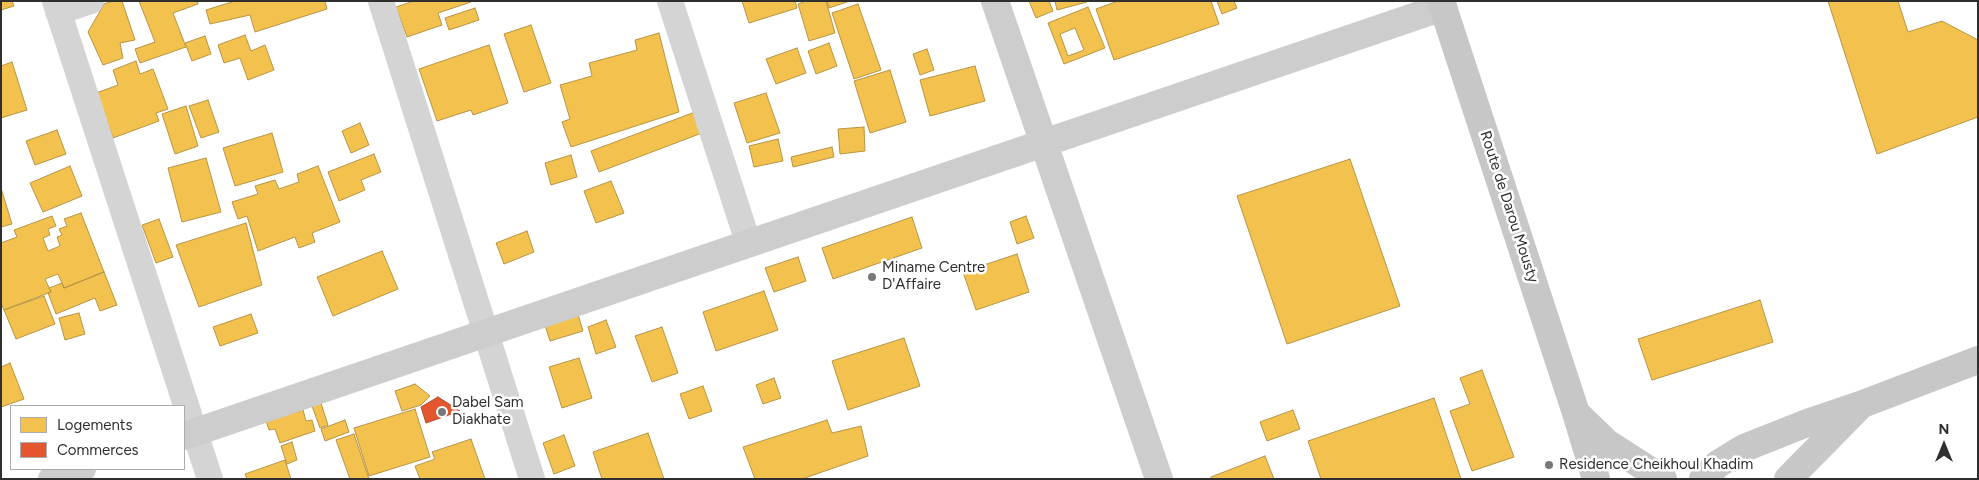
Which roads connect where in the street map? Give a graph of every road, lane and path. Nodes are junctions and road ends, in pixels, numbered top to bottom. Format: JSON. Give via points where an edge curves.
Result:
{"nodes":[{"id":1,"x":90,"y":1,"type":"edge"},
{"id":2,"x":381,"y":1,"type":"edge"},
{"id":3,"x":670,"y":1,"type":"edge"},
{"id":4,"x":995,"y":1,"type":"edge"},
{"id":5,"x":1442,"y":4,"type":"edge"},
{"id":6,"x":56,"y":7,"type":"edge"},
{"id":7,"x":1042,"y":142,"type":"junction"},
{"id":8,"x":748,"y":242,"type":"junction"},
{"id":9,"x":486,"y":332,"type":"junction"},
{"id":10,"x":1978,"y":360,"type":"edge"},
{"id":11,"x":180,"y":405,"type":"edge"},
{"id":12,"x":1860,"y":405,"type":"junction"},
{"id":13,"x":1576,"y":413,"type":"junction"},
{"id":14,"x":185,"y":421,"type":"edge"},
{"id":15,"x":189,"y":434,"type":"edge"},
{"id":16,"x":79,"y":470,"type":"edge"},
{"id":17,"x":52,"y":479,"type":"edge"},
{"id":18,"x":210,"y":479,"type":"edge"},
{"id":19,"x":532,"y":479,"type":"edge"},
{"id":20,"x":1159,"y":479,"type":"edge"},
{"id":21,"x":1596,"y":479,"type":"edge"},
{"id":22,"x":1663,"y":479,"type":"edge"},
{"id":23,"x":1703,"y":479,"type":"edge"},
{"id":24,"x":1788,"y":479,"type":"edge"}],
"edges":[{"from":1,"to":6,"type":"street"},
{"from":2,"to":9,"type":"street"},
{"from":3,"to":8,"type":"street"},
{"from":4,"to":7,"type":"main road"},
{"from":5,"to":7,"type":"main road"},
{"from":5,"to":13,"type":"main road","name":"Route de Darou Mousty"},
{"from":6,"to":11,"type":"street"},
{"from":7,"to":8,"type":"main road"},
{"from":7,"to":20,"type":"main road"},
{"from":8,"to":9,"type":"main road"},
{"from":9,"to":15,"type":"main road"},
{"from":9,"to":19,"type":"street"},
{"from":10,"to":12,"type":"main road"},
{"from":12,"to":23,"type":"main road","via":[[1744,448],[1718,464]]},
{"from":12,"to":24,"type":"main road"},
{"from":13,"to":21,"type":"main road","name":"Route de Darou Mousty"},
{"from":13,"to":22,"type":"main road","via":[[1607,443]]},
{"from":14,"to":15,"type":"street"},
{"from":15,"to":18,"type":"street"},
{"from":16,"to":17,"type":"main road"}]}
